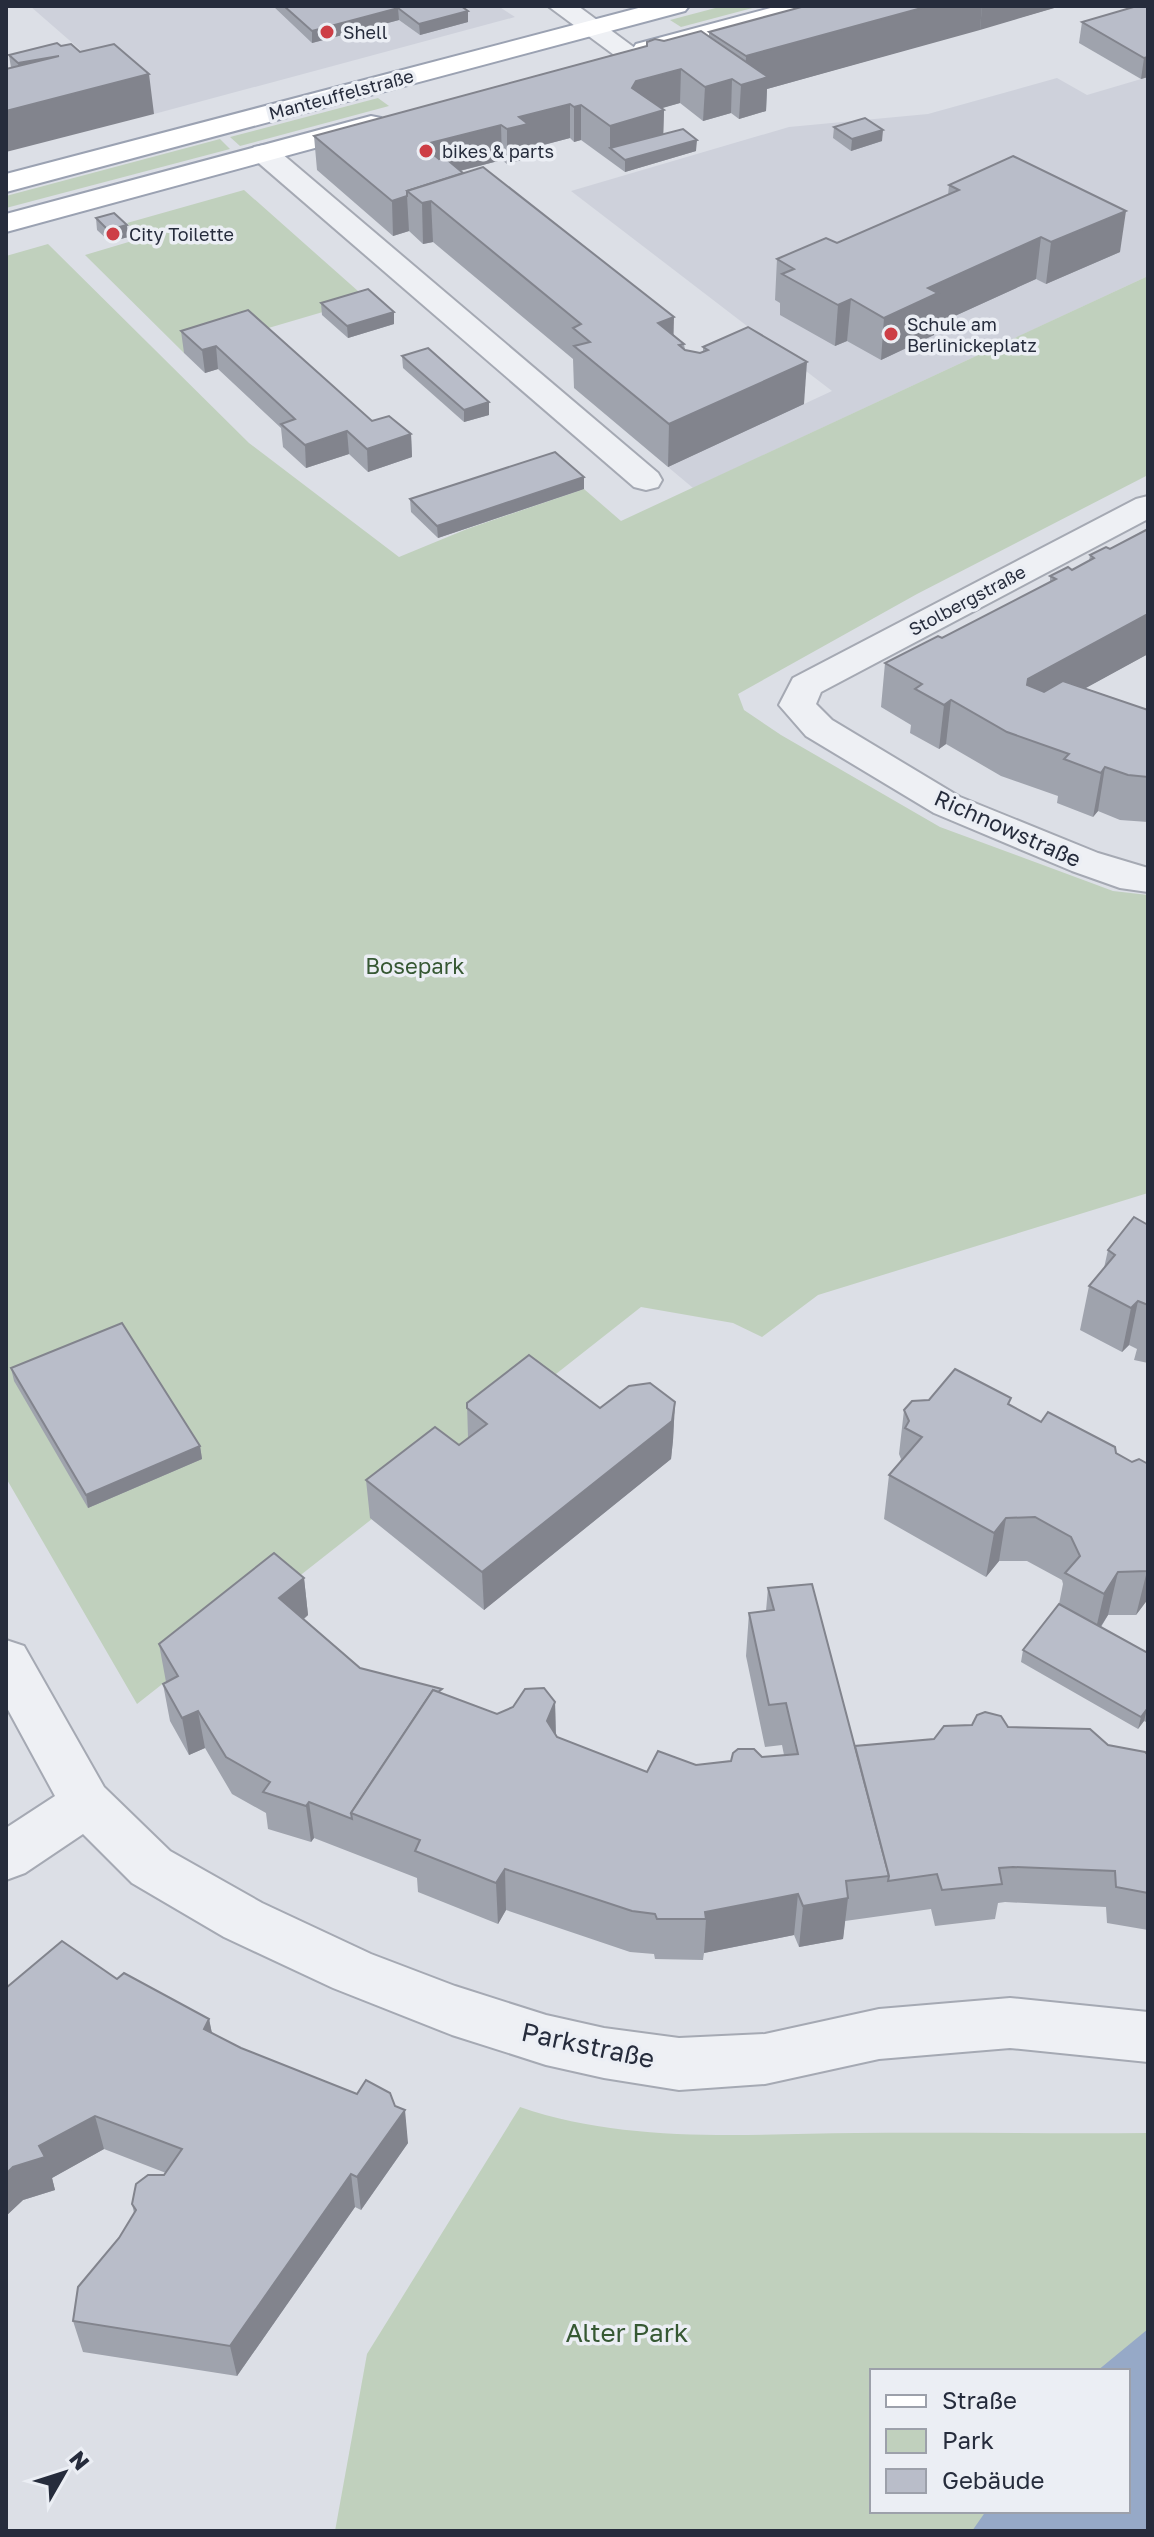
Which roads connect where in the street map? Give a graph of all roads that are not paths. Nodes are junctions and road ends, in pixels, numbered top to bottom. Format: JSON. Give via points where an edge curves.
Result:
{"nodes":[{"id":1,"x":561,"y":6,"type":"edge"},
{"id":2,"x":676,"y":6,"type":"edge"},
{"id":3,"x":808,"y":6,"type":"edge"},
{"id":4,"x":592,"y":28,"type":"junction"},
{"id":5,"x":630,"y":54,"type":"junction"},
{"id":6,"x":603,"y":61,"type":"edge"},
{"id":7,"x":402,"y":116,"type":"edge"},
{"id":8,"x":264,"y":153,"type":"junction"},
{"id":9,"x":6,"y":183,"type":"edge"},
{"id":10,"x":6,"y":223,"type":"edge"},
{"id":11,"x":646,"y":480,"type":"dead end"},
{"id":12,"x":1148,"y":506,"type":"edge"},
{"id":13,"x":797,"y":705,"type":"joint"},
{"id":14,"x":1148,"y":880,"type":"edge"},
{"id":15,"x":6,"y":1660,"type":"edge"},
{"id":16,"x":86,"y":1803,"type":"junction"},
{"id":17,"x":6,"y":1857,"type":"edge"},
{"id":18,"x":1148,"y":2037,"type":"edge"}],
"edges":[{"from":1,"to":4,"type":"street"},
{"from":2,"to":4,"type":"main road","name":"Manteuffelstraße"},
{"from":3,"to":5,"type":"main road"},
{"from":4,"to":5,"type":"street"},
{"from":4,"to":9,"type":"main road","name":"Manteuffelstraße"},
{"from":5,"to":6,"type":"main road"},
{"from":7,"to":8,"type":"main road","name":"Manteuffelstraße"},
{"from":8,"to":10,"type":"main road","name":"Manteuffelstraße"},
{"from":8,"to":11,"type":"street","name":"Manteuffelstraße"},
{"from":12,"to":13,"type":"street","name":"Stolbergstraße","via":[[806,686]]},
{"from":13,"to":14,"type":"street","name":"Richnowstraße","via":[[819,728],[947,805],[1085,862]]},
{"from":15,"to":16,"type":"street","name":"Parkstraße"},
{"from":16,"to":17,"type":"street"},
{"from":16,"to":18,"type":"street","name":"Parkstraße","via":[[151,1867],[243,1920],[452,2010],[604,2053],[679,2064],[765,2059],[879,2034],[1010,2023]]}]}
